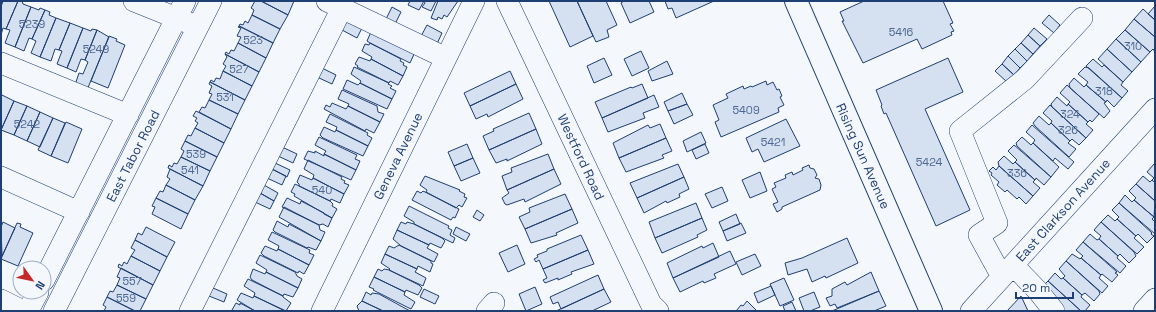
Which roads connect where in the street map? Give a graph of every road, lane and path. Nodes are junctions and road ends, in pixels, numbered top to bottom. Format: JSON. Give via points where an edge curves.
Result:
{"nodes":[{"id":1,"x":134,"y":1,"type":"edge"},
{"id":2,"x":211,"y":1,"type":"edge"},
{"id":3,"x":474,"y":1,"type":"edge"},
{"id":4,"x":507,"y":1,"type":"edge"},
{"id":5,"x":798,"y":2,"type":"edge"},
{"id":6,"x":335,"y":5,"type":"edge"},
{"id":7,"x":181,"y":10,"type":"edge"},
{"id":8,"x":1082,"y":18,"type":"dead end"},
{"id":9,"x":198,"y":27,"type":"junction"},
{"id":10,"x":446,"y":58,"type":"junction"},
{"id":11,"x":1,"y":63,"type":"edge"},
{"id":12,"x":1155,"y":109,"type":"edge"},
{"id":13,"x":128,"y":115,"type":"junction"},
{"id":14,"x":1,"y":177,"type":"edge"},
{"id":15,"x":79,"y":212,"type":"junction"},
{"id":16,"x":52,"y":264,"type":"edge"},
{"id":17,"x":1007,"y":271,"type":"junction"},
{"id":18,"x":1155,"y":299,"type":"edge"},
{"id":19,"x":1,"y":300,"type":"edge"},
{"id":20,"x":34,"y":300,"type":"edge"},
{"id":21,"x":651,"y":309,"type":"edge"},
{"id":22,"x":23,"y":311,"type":"edge"},
{"id":23,"x":28,"y":311,"type":"edge"},
{"id":24,"x":54,"y":311,"type":"edge"},
{"id":25,"x":190,"y":311,"type":"edge"},
{"id":26,"x":322,"y":311,"type":"edge"},
{"id":27,"x":931,"y":311,"type":"edge"},
{"id":28,"x":971,"y":311,"type":"edge"},
{"id":29,"x":1054,"y":311,"type":"edge"},
{"id":30,"x":1144,"y":311,"type":"edge"}],
"edges":[{"from":1,"to":7,"type":"street"},
{"from":2,"to":9,"type":"street","name":"East Tabor Road"},
{"from":3,"to":10,"type":"street","name":"Geneva Avenue"},
{"from":4,"to":21,"type":"street","name":"Westford Road"},
{"from":5,"to":27,"type":"main road","name":"Rising Sun Avenue"},
{"from":6,"to":10,"type":"street"},
{"from":6,"to":25,"type":"street"},
{"from":7,"to":9,"type":"street"},
{"from":7,"to":13,"type":"street","name":"East Tabor Road"},
{"from":8,"to":17,"type":"street","via":[[1025,78],[960,131],[997,223],[979,235]]},
{"from":9,"to":24,"type":"street","name":"East Tabor Road"},
{"from":10,"to":26,"type":"street","name":"Geneva Avenue"},
{"from":11,"to":13,"type":"street"},
{"from":12,"to":17,"type":"street","name":"East Clarkson Avenue"},
{"from":13,"to":15,"type":"street","name":"East Tabor Road"},
{"from":14,"to":15,"type":"street"},
{"from":15,"to":16,"type":"street","name":"East Tabor Road"},
{"from":17,"to":28,"type":"street","name":"East Clarkson Avenue"},
{"from":17,"to":29,"type":"street","via":[[1038,291]]},
{"from":18,"to":30,"type":"street"},
{"from":19,"to":22,"type":"street"},
{"from":20,"to":23,"type":"street"}]}
